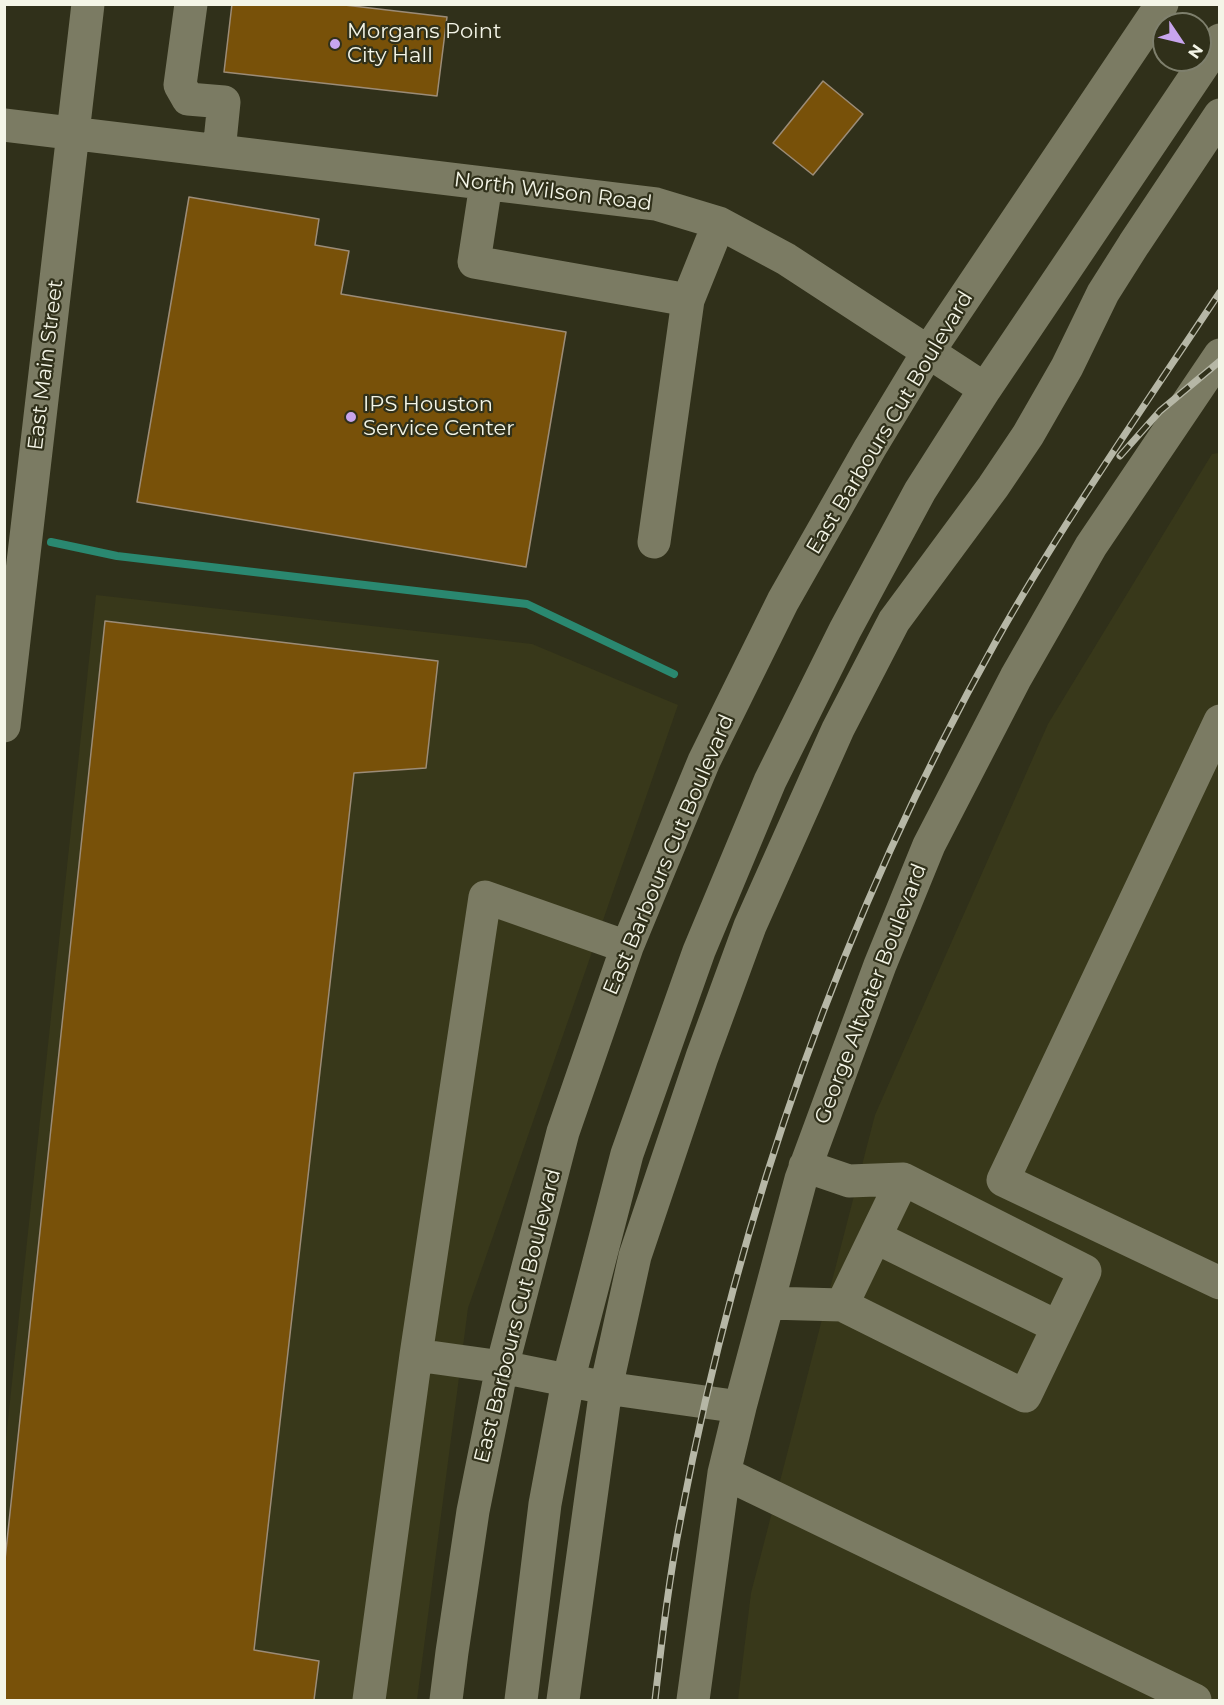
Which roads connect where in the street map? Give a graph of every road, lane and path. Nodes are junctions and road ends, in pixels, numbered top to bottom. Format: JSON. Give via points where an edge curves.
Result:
{"nodes":[{"id":1,"x":88,"y":4,"type":"edge"},
{"id":2,"x":191,"y":4,"type":"edge"},
{"id":3,"x":1162,"y":4,"type":"edge"},
{"id":4,"x":1220,"y":40,"type":"edge"},
{"id":5,"x":1220,"y":115,"type":"edge"},
{"id":6,"x":4,"y":125,"type":"edge"},
{"id":7,"x":73,"y":133,"type":"junction"},
{"id":8,"x":219,"y":151,"type":"junction"},
{"id":9,"x":486,"y":184,"type":"junction"},
{"id":10,"x":719,"y":223,"type":"junction"},
{"id":11,"x":688,"y":300,"type":"junction"},
{"id":12,"x":928,"y":352,"type":"junction"},
{"id":13,"x":1220,"y":354,"type":"edge"},
{"id":14,"x":985,"y":389,"type":"junction"},
{"id":15,"x":654,"y":542,"type":"dead end"},
{"id":16,"x":1220,"y":721,"type":"edge"},
{"id":17,"x":4,"y":726,"type":"edge"},
{"id":18,"x":627,"y":947,"type":"junction"},
{"id":19,"x":805,"y":1166,"type":"junction"},
{"id":20,"x":903,"y":1179,"type":"junction"},
{"id":21,"x":874,"y":1237,"type":"junction"},
{"id":22,"x":1220,"y":1283,"type":"edge"},
{"id":23,"x":768,"y":1303,"type":"junction"},
{"id":24,"x":842,"y":1305,"type":"junction"},
{"id":25,"x":1059,"y":1327,"type":"junction"},
{"id":26,"x":416,"y":1355,"type":"junction"},
{"id":27,"x":502,"y":1367,"type":"junction"},
{"id":28,"x":568,"y":1381,"type":"junction"},
{"id":29,"x":606,"y":1388,"type":"junction"},
{"id":30,"x":740,"y":1407,"type":"junction"},
{"id":31,"x":724,"y":1473,"type":"junction"},
{"id":32,"x":369,"y":1701,"type":"edge"},
{"id":33,"x":446,"y":1701,"type":"edge"},
{"id":34,"x":521,"y":1701,"type":"edge"},
{"id":35,"x":563,"y":1701,"type":"edge"},
{"id":36,"x":693,"y":1701,"type":"edge"},
{"id":37,"x":1195,"y":1701,"type":"edge"}],
"edges":[{"from":1,"to":7,"type":"street","name":"East Main Street"},
{"from":2,"to":8,"type":"street","via":[[180,85],[188,99],[224,102]]},
{"from":3,"to":12,"type":"street","name":"East Barbours Cut Boulevard"},
{"from":4,"to":14,"type":"street"},
{"from":5,"to":29,"type":"street","via":[[1103,293],[1028,435],[894,621],[838,729],[750,926],[702,1057],[635,1256]]},
{"from":6,"to":7,"type":"street","name":"North Wilson Road"},
{"from":7,"to":8,"type":"street","name":"North Wilson Road"},
{"from":7,"to":17,"type":"street","name":"East Main Street"},
{"from":8,"to":9,"type":"street","name":"North Wilson Road"},
{"from":9,"to":10,"type":"street","name":"North Wilson Road","via":[[656,204]]},
{"from":9,"to":11,"type":"street","via":[[474,262]]},
{"from":10,"to":11,"type":"street"},
{"from":10,"to":12,"type":"street","name":"North Wilson Road","via":[[786,259]]},
{"from":11,"to":15,"type":"street"},
{"from":12,"to":14,"type":"street","name":"North Wilson Road"},
{"from":12,"to":18,"type":"street","name":"East Barbours Cut Boulevard","via":[[783,601],[704,761]]},
{"from":13,"to":19,"type":"street","name":"George Altvater Boulevard","via":[[1091,546],[1016,677],[935,834],[880,964]]},
{"from":14,"to":28,"type":"street","via":[[920,491],[845,630],[766,791],[699,951],[627,1154]]},
{"from":16,"to":22,"type":"street","via":[[1003,1180]]},
{"from":18,"to":26,"type":"street","via":[[485,897]]},
{"from":18,"to":27,"type":"street","name":"East Barbours Cut Boulevard","via":[[563,1132]]},
{"from":19,"to":20,"type":"street","via":[[849,1181]]},
{"from":19,"to":23,"type":"street","name":"George Altvater Boulevard"},
{"from":20,"to":21,"type":"street"},
{"from":20,"to":25,"type":"street","via":[[1085,1271]]},
{"from":21,"to":24,"type":"street"},
{"from":21,"to":25,"type":"street"},
{"from":23,"to":24,"type":"street"},
{"from":23,"to":30,"type":"street","name":"George Altvater Boulevard"},
{"from":24,"to":25,"type":"street","via":[[1025,1396]]},
{"from":26,"to":27,"type":"street"},
{"from":26,"to":32,"type":"street"},
{"from":27,"to":28,"type":"street"},
{"from":27,"to":33,"type":"street","name":"East Barbours Cut Boulevard","via":[[473,1511]]},
{"from":28,"to":29,"type":"street"},
{"from":28,"to":34,"type":"street","via":[[545,1504]]},
{"from":29,"to":30,"type":"street"},
{"from":29,"to":35,"type":"street"},
{"from":30,"to":31,"type":"street","name":"George Altvater Boulevard"},
{"from":31,"to":36,"type":"street","name":"George Altvater Boulevard"},
{"from":31,"to":37,"type":"street"}]}
